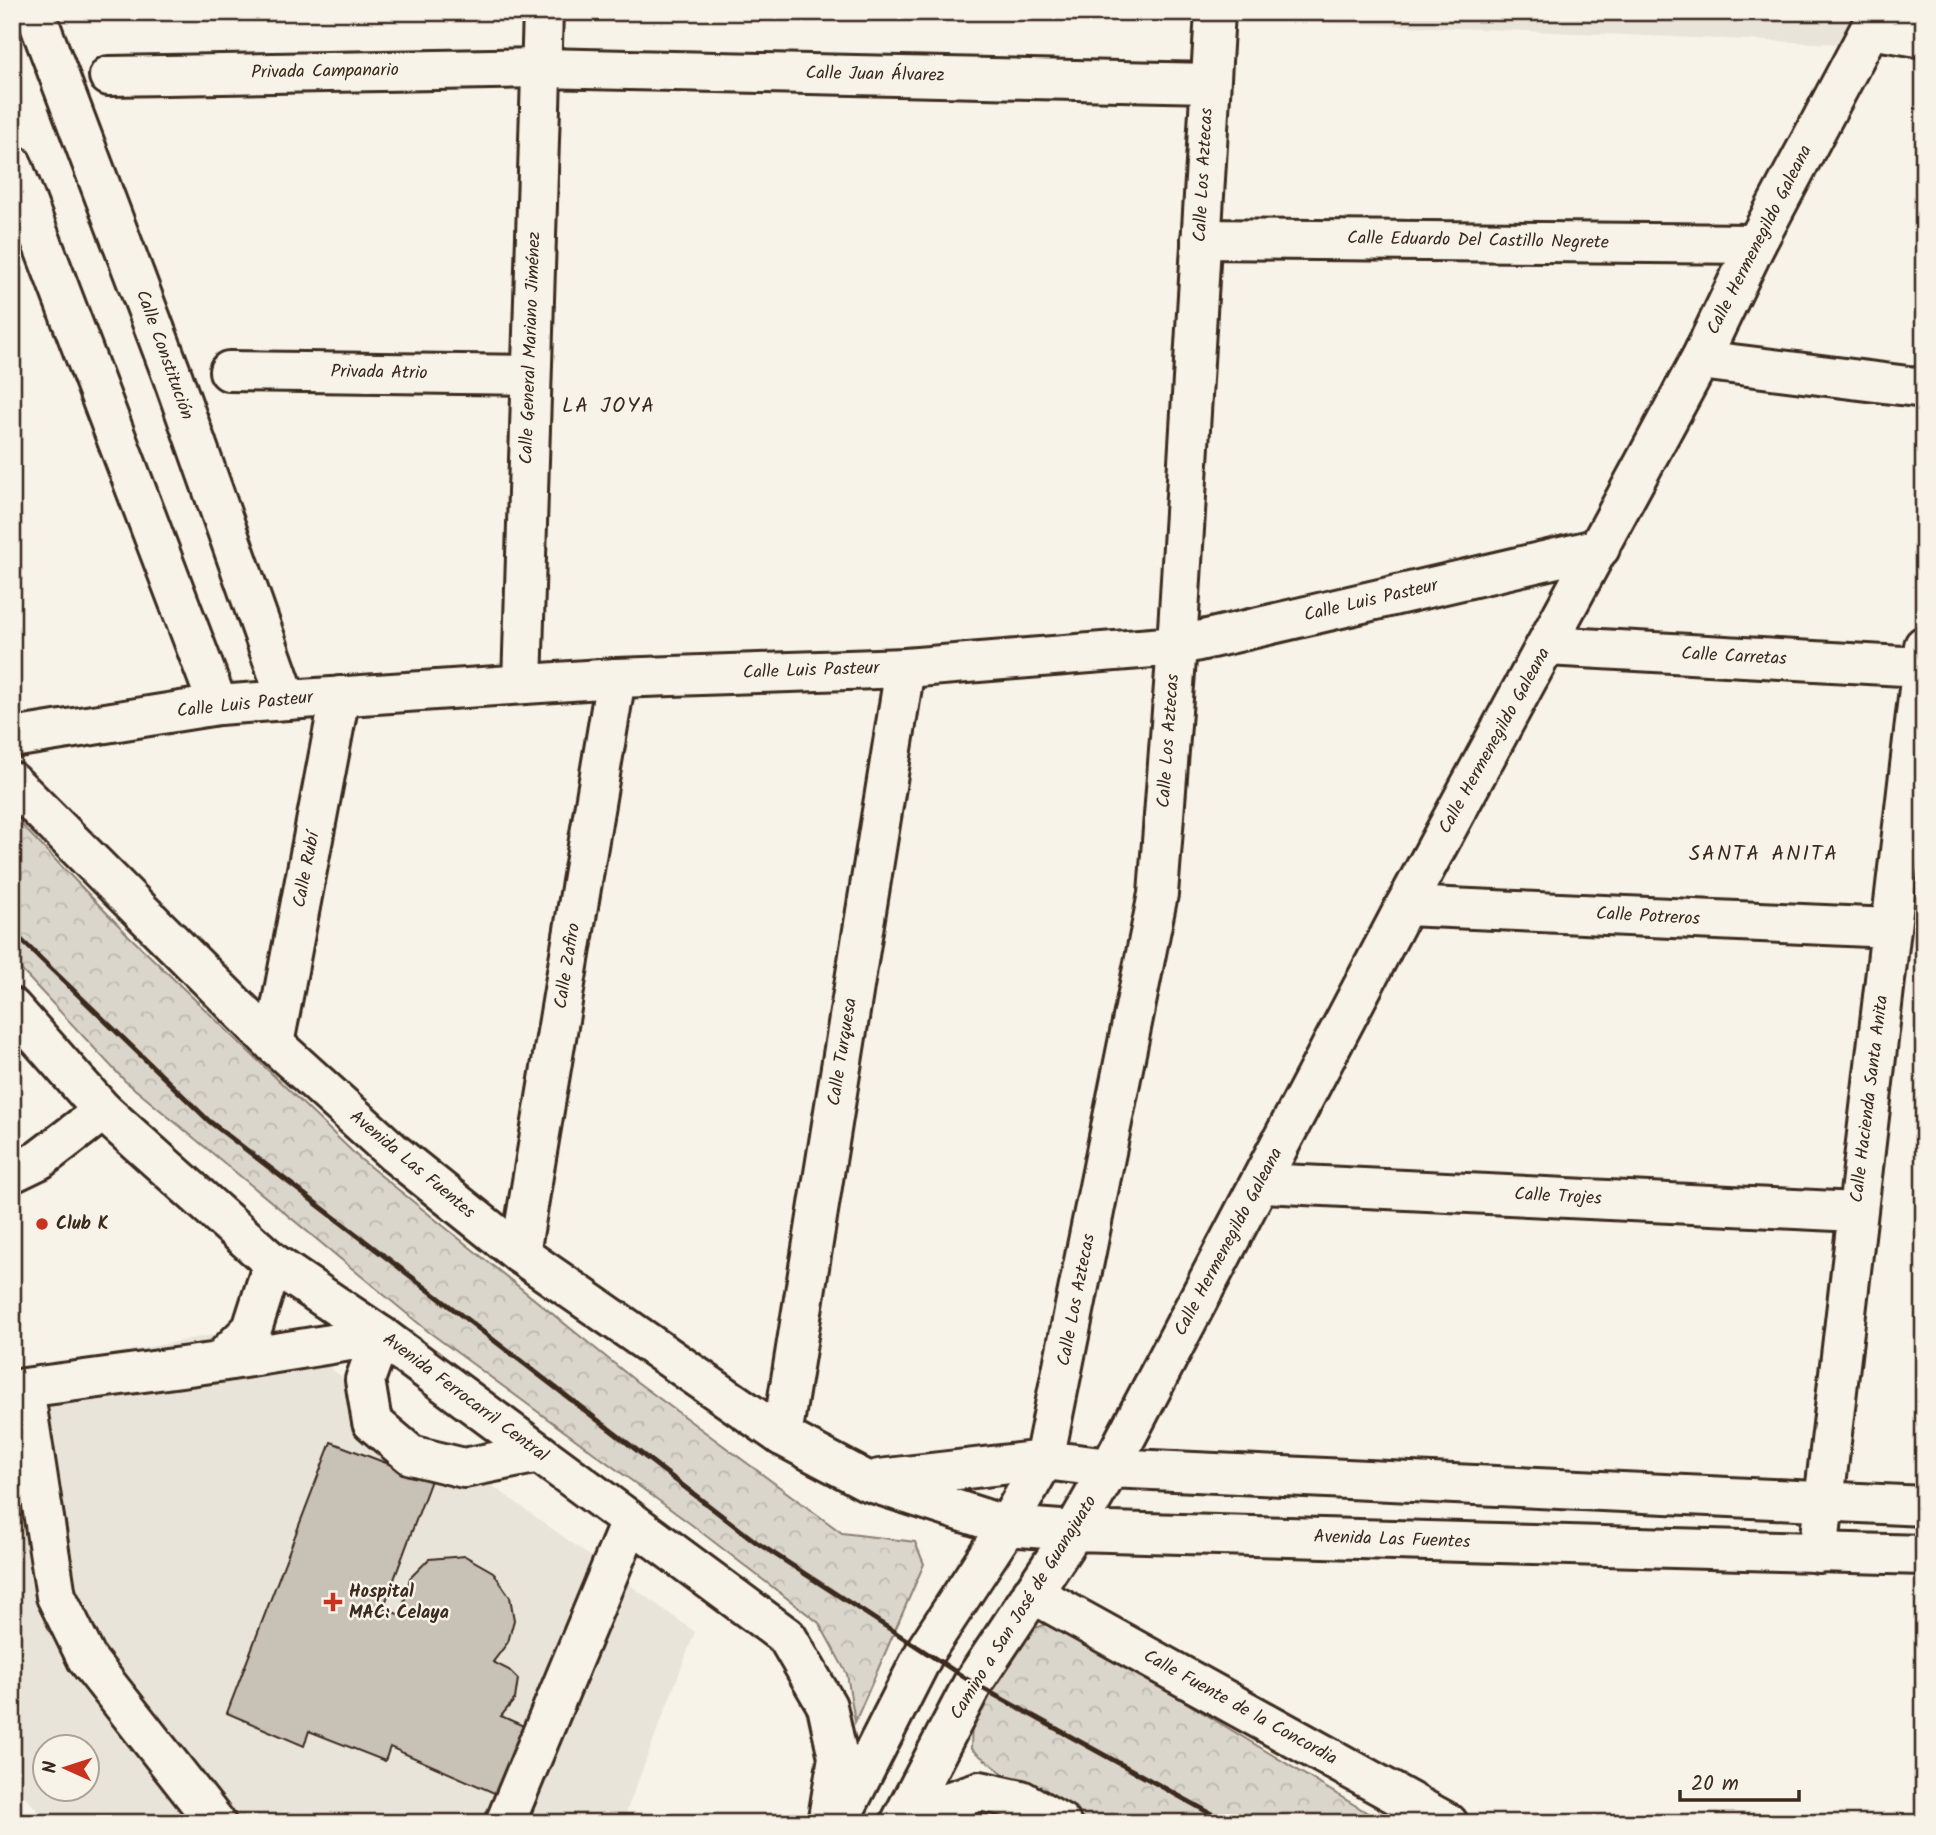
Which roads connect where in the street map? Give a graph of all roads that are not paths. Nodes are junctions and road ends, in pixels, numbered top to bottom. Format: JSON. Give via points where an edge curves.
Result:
{"nodes":[{"id":1,"x":35,"y":12,"type":"edge"},
{"id":2,"x":543,"y":12,"type":"edge"},
{"id":3,"x":1215,"y":12,"type":"edge"},
{"id":4,"x":1874,"y":21,"type":"edge"},
{"id":5,"x":1924,"y":38,"type":"edge"},
{"id":6,"x":541,"y":68,"type":"junction"},
{"id":7,"x":109,"y":76,"type":"dead end"},
{"id":8,"x":1210,"y":83,"type":"junction"},
{"id":9,"x":12,"y":164,"type":"edge"},
{"id":10,"x":1201,"y":239,"type":"junction"},
{"id":11,"x":1756,"y":244,"type":"junction"},
{"id":12,"x":1700,"y":360,"type":"junction"},
{"id":13,"x":229,"y":371,"type":"dead end"},
{"id":14,"x":530,"y":375,"type":"junction"},
{"id":15,"x":1924,"y":388,"type":"edge"},
{"id":16,"x":1600,"y":548,"type":"junction"},
{"id":17,"x":1177,"y":646,"type":"junction"},
{"id":18,"x":1547,"y":646,"type":"junction"},
{"id":19,"x":1922,"y":657,"type":"edge"},
{"id":20,"x":905,"y":668,"type":"junction"},
{"id":21,"x":616,"y":678,"type":"junction"},
{"id":22,"x":522,"y":684,"type":"junction"},
{"id":23,"x":340,"y":696,"type":"junction"},
{"id":24,"x":287,"y":700,"type":"junction"},
{"id":25,"x":218,"y":705,"type":"junction"},
{"id":26,"x":12,"y":738,"type":"edge"},
{"id":27,"x":12,"y":782,"type":"edge"},
{"id":28,"x":1405,"y":906,"type":"junction"},
{"id":29,"x":1891,"y":928,"type":"junction"},
{"id":30,"x":12,"y":1008,"type":"edge"},
{"id":31,"x":274,"y":1044,"type":"junction"},
{"id":32,"x":103,"y":1111,"type":"junction"},
{"id":33,"x":12,"y":1173,"type":"edge"},
{"id":34,"x":1261,"y":1183,"type":"junction"},
{"id":35,"x":1856,"y":1212,"type":"junction"},
{"id":36,"x":520,"y":1254,"type":"junction"},
{"id":37,"x":273,"y":1263,"type":"junction"},
{"id":38,"x":381,"y":1336,"type":"junction"},
{"id":39,"x":219,"y":1362,"type":"junction"},
{"id":40,"x":782,"y":1436,"type":"junction"},
{"id":41,"x":539,"y":1453,"type":"junction"},
{"id":42,"x":1044,"y":1460,"type":"junction"},
{"id":43,"x":1110,"y":1468,"type":"junction"},
{"id":44,"x":867,"y":1480,"type":"junction"},
{"id":45,"x":1824,"y":1502,"type":"junction"},
{"id":46,"x":1924,"y":1506,"type":"edge"},
{"id":47,"x":630,"y":1522,"type":"junction"},
{"id":48,"x":1007,"y":1526,"type":"junction"},
{"id":49,"x":1074,"y":1531,"type":"junction"},
{"id":50,"x":1818,"y":1553,"type":"junction"},
{"id":51,"x":1924,"y":1555,"type":"edge"},
{"id":52,"x":1031,"y":1593,"type":"junction"},
{"id":53,"x":216,"y":1823,"type":"edge"},
{"id":54,"x":505,"y":1823,"type":"edge"},
{"id":55,"x":827,"y":1823,"type":"edge"},
{"id":56,"x":838,"y":1823,"type":"edge"},
{"id":57,"x":900,"y":1823,"type":"edge"},
{"id":58,"x":911,"y":1823,"type":"edge"},
{"id":59,"x":1061,"y":1823,"type":"edge"},
{"id":60,"x":1448,"y":1823,"type":"edge"}],
"edges":[{"from":1,"to":24,"type":"main road","name":"Calle Constitución","via":[[172,375]]},
{"from":2,"to":6,"type":"main road","name":"Calle General Mariano Jiménez"},
{"from":3,"to":8,"type":"main road","name":"Calle Los Aztecas"},
{"from":4,"to":5,"type":"main road"},
{"from":4,"to":11,"type":"main road","name":"Calle Hermenegildo Galeana"},
{"from":6,"to":7,"type":"main road","name":"Privada Campanario"},
{"from":6,"to":8,"type":"main road","name":"Calle Juan Álvarez"},
{"from":6,"to":14,"type":"main road","name":"Calle General Mariano Jiménez"},
{"from":8,"to":10,"type":"main road","name":"Calle Los Aztecas"},
{"from":9,"to":25,"type":"main road"},
{"from":10,"to":11,"type":"main road","name":"Calle Eduardo Del Castillo Negrete"},
{"from":10,"to":17,"type":"main road","name":"Calle Los Aztecas"},
{"from":11,"to":12,"type":"main road","name":"Calle Hermenegildo Galeana"},
{"from":12,"to":15,"type":"main road"},
{"from":12,"to":16,"type":"main road","name":"Calle Hermenegildo Galeana"},
{"from":13,"to":14,"type":"main road","name":"Privada Atrio"},
{"from":14,"to":22,"type":"main road","name":"Calle General Mariano Jiménez"},
{"from":16,"to":17,"type":"main road","name":"Calle Luis Pasteur"},
{"from":16,"to":18,"type":"main road","name":"Calle Hermenegildo Galeana"},
{"from":17,"to":20,"type":"main road","name":"Calle Luis Pasteur"},
{"from":17,"to":42,"type":"main road","name":"Calle Los Aztecas","via":[[1158,894]]},
{"from":18,"to":19,"type":"main road","name":"Calle Carretas"},
{"from":18,"to":28,"type":"main road","name":"Calle Hermenegildo Galeana"},
{"from":19,"to":29,"type":"main road","name":"Calle Hacienda Santa Anita"},
{"from":20,"to":21,"type":"main road","name":"Calle Luis Pasteur"},
{"from":20,"to":40,"type":"main road","name":"Calle Turquesa"},
{"from":21,"to":22,"type":"main road","name":"Calle Luis Pasteur"},
{"from":21,"to":36,"type":"main road","name":"Calle Zafiro"},
{"from":22,"to":23,"type":"main road","name":"Calle Luis Pasteur"},
{"from":23,"to":24,"type":"main road","name":"Calle Luis Pasteur"},
{"from":23,"to":31,"type":"main road","name":"Calle Rubí"},
{"from":24,"to":25,"type":"main road","name":"Calle Luis Pasteur"},
{"from":25,"to":26,"type":"main road","name":"Calle Luis Pasteur"},
{"from":27,"to":31,"type":"main road","name":"Avenida Las Fuentes"},
{"from":28,"to":29,"type":"main road","name":"Calle Potreros"},
{"from":28,"to":34,"type":"main road","name":"Calle Hermenegildo Galeana"},
{"from":29,"to":35,"type":"main road","name":"Calle Hacienda Santa Anita"},
{"from":30,"to":32,"type":"main road","name":"Avenida Ferrocarril Central"},
{"from":31,"to":36,"type":"main road","name":"Avenida Las Fuentes","via":[[394,1153]]},
{"from":32,"to":33,"type":"main road","via":[[39,1160]]},
{"from":32,"to":37,"type":"main road","name":"Avenida Ferrocarril Central"},
{"from":34,"to":35,"type":"main road","name":"Calle Trojes"},
{"from":34,"to":43,"type":"main road","name":"Calle Hermenegildo Galeana"},
{"from":35,"to":45,"type":"main road","name":"Calle Hacienda Santa Anita"},
{"from":36,"to":40,"type":"main road","name":"Avenida Las Fuentes"},
{"from":37,"to":38,"type":"main road","name":"Avenida Ferrocarril Central"},
{"from":37,"to":39,"type":"main road","via":[[252,1329]]},
{"from":38,"to":39,"type":"main road"},
{"from":38,"to":41,"type":"main road","name":"Avenida Ferrocarril Central"},
{"from":38,"to":41,"type":"main road","via":[[365,1380],[372,1422],[411,1455],[464,1468]]},
{"from":39,"to":53,"type":"main road","via":[[24,1388],[56,1596],[87,1659]]},
{"from":40,"to":44,"type":"main road","name":"Avenida Las Fuentes"},
{"from":41,"to":47,"type":"main road","name":"Avenida Ferrocarril Central"},
{"from":42,"to":43,"type":"main road"},
{"from":42,"to":44,"type":"main road"},
{"from":42,"to":48,"type":"main road"},
{"from":43,"to":45,"type":"main road"},
{"from":43,"to":49,"type":"main road","name":"Camino a San José de Guanajuato"},
{"from":44,"to":48,"type":"main road","name":"Avenida Las Fuentes"},
{"from":45,"to":46,"type":"main road"},
{"from":45,"to":50,"type":"main road","name":"Calle Hacienda Santa Anita"},
{"from":47,"to":54,"type":"main road"},
{"from":47,"to":55,"type":"main road","name":"Avenida Ferrocarril Central","via":[[788,1637],[827,1706],[838,1757]]},
{"from":48,"to":49,"type":"main road","name":"Avenida Las Fuentes"},
{"from":48,"to":56,"type":"main road","via":[[926,1650]]},
{"from":49,"to":50,"type":"main road","name":"Avenida Las Fuentes"},
{"from":49,"to":52,"type":"main road","name":"Camino a San José de Guanajuato"},
{"from":50,"to":51,"type":"main road","name":"Avenida Las Fuentes"},
{"from":52,"to":57,"type":"main road","name":"Camino a San José de Guanajuato","via":[[974,1683]]},
{"from":52,"to":60,"type":"main road","name":"Calle Fuente de la Concordia"},
{"from":58,"to":59,"type":"main road","via":[[941,1804],[980,1791],[1021,1800]]}]}
